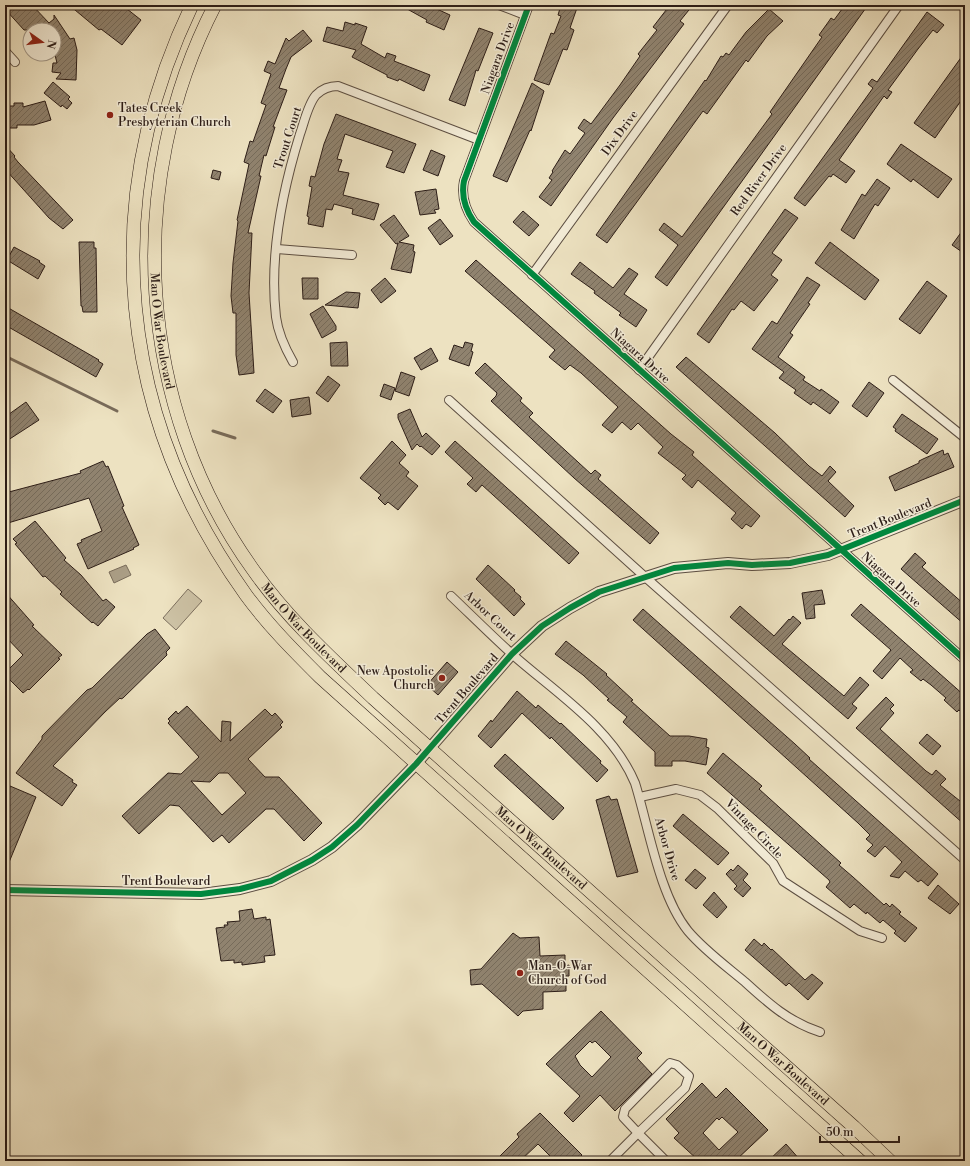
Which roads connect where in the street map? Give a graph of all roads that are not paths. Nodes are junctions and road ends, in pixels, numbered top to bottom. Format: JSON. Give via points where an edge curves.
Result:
{"nodes":[{"id":1,"x":192,"y":5,"type":"edge"},
{"id":2,"x":215,"y":5,"type":"edge"},
{"id":3,"x":499,"y":5,"type":"edge"},
{"id":4,"x":529,"y":5,"type":"edge"},
{"id":5,"x":728,"y":5,"type":"edge"},
{"id":6,"x":899,"y":5,"type":"edge"},
{"id":7,"x":525,"y":15,"type":"junction"},
{"id":8,"x":5,"y":51,"type":"edge"},
{"id":9,"x":15,"y":62,"type":"dead end"},
{"id":10,"x":479,"y":140,"type":"junction"},
{"id":11,"x":277,"y":249,"type":"junction"},
{"id":12,"x":352,"y":255,"type":"dead end"},
{"id":13,"x":532,"y":275,"type":"junction"},
{"id":14,"x":293,"y":362,"type":"dead end"},
{"id":15,"x":639,"y":370,"type":"junction"},
{"id":16,"x":893,"y":380,"type":"dead end"},
{"id":17,"x":449,"y":400,"type":"dead end"},
{"id":18,"x":965,"y":438,"type":"edge"},
{"id":19,"x":965,"y":500,"type":"edge"},
{"id":20,"x":842,"y":550,"type":"junction"},
{"id":21,"x":644,"y":576,"type":"junction"},
{"id":22,"x":451,"y":596,"type":"dead end"},
{"id":23,"x":512,"y":654,"type":"junction"},
{"id":24,"x":965,"y":660,"type":"edge"},
{"id":25,"x":430,"y":748,"type":"junction"},
{"id":26,"x":416,"y":764,"type":"junction"},
{"id":27,"x":640,"y":797,"type":"junction"},
{"id":28,"x":965,"y":860,"type":"edge"},
{"id":29,"x":5,"y":890,"type":"edge"},
{"id":30,"x":882,"y":938,"type":"dead end"},
{"id":31,"x":820,"y":1032,"type":"dead end"},
{"id":32,"x":638,"y":1133,"type":"junction"},
{"id":33,"x":610,"y":1161,"type":"edge"},
{"id":34,"x":666,"y":1161,"type":"edge"},
{"id":35,"x":860,"y":1161,"type":"edge"},
{"id":36,"x":890,"y":1161,"type":"edge"}],
"edges":[{"from":1,"to":26,"type":"main road","name":"Man O War Boulevard","via":[[177,36],[157,93],[137,184],[133,256],[134,307],[148,388],[164,441],[188,499],[209,539],[247,596],[292,650]]},
{"from":2,"to":25,"type":"main road","name":"Man O War Boulevard","via":[[194,50],[174,104],[158,191],[154,288],[160,340],[177,415],[185,440],[210,496],[242,554],[268,590],[316,645]]},
{"from":3,"to":7,"type":"street"},
{"from":4,"to":7,"type":"street","name":"Niagara Drive"},
{"from":5,"to":13,"type":"street","name":"Dix Drive"},
{"from":6,"to":15,"type":"street","name":"Red River Drive"},
{"from":7,"to":10,"type":"street","name":"Niagara Drive"},
{"from":8,"to":9,"type":"street"},
{"from":10,"to":11,"type":"street","name":"Trout Court","via":[[338,86],[323,89],[315,96],[310,107],[291,164],[284,194]]},
{"from":10,"to":13,"type":"street","name":"Niagara Drive","via":[[464,181],[465,204],[481,230]]},
{"from":11,"to":12,"type":"street"},
{"from":11,"to":14,"type":"street","name":"Trout Court","via":[[276,316],[280,336]]},
{"from":13,"to":15,"type":"street","name":"Niagara Drive"},
{"from":15,"to":20,"type":"street","name":"Niagara Drive"},
{"from":16,"to":18,"type":"street"},
{"from":17,"to":21,"type":"street"},
{"from":19,"to":20,"type":"street","name":"Trent Boulevard"},
{"from":20,"to":21,"type":"street","name":"Trent Boulevard","via":[[790,563],[701,565],[674,568]]},
{"from":20,"to":24,"type":"street","name":"Niagara Drive"},
{"from":21,"to":23,"type":"street","name":"Trent Boulevard","via":[[599,592],[570,608],[542,626]]},
{"from":21,"to":28,"type":"street"},
{"from":22,"to":23,"type":"street","name":"Arbor Court"},
{"from":23,"to":25,"type":"street","name":"Trent Boulevard"},
{"from":23,"to":27,"type":"street","name":"Arbor Drive","via":[[603,734],[629,767]]},
{"from":25,"to":26,"type":"street","name":"Trent Boulevard"},
{"from":25,"to":36,"type":"main road","name":"Man O War Boulevard"},
{"from":26,"to":29,"type":"street","name":"Trent Boulevard","via":[[332,847],[271,880],[240,889],[201,894]]},
{"from":26,"to":35,"type":"main road","name":"Man O War Boulevard"},
{"from":27,"to":30,"type":"street","name":"Vintage Circle","via":[[676,790],[700,795],[717,808],[773,863],[783,881],[860,931]]},
{"from":27,"to":31,"type":"street","name":"Arbor Drive","via":[[663,880],[674,908],[689,932],[783,1015]]},
{"from":32,"to":32,"type":"street","via":[[685,1088],[689,1076],[677,1064],[670,1063],[625,1109],[623,1117]]},
{"from":32,"to":33,"type":"street"},
{"from":32,"to":34,"type":"street"}]}
